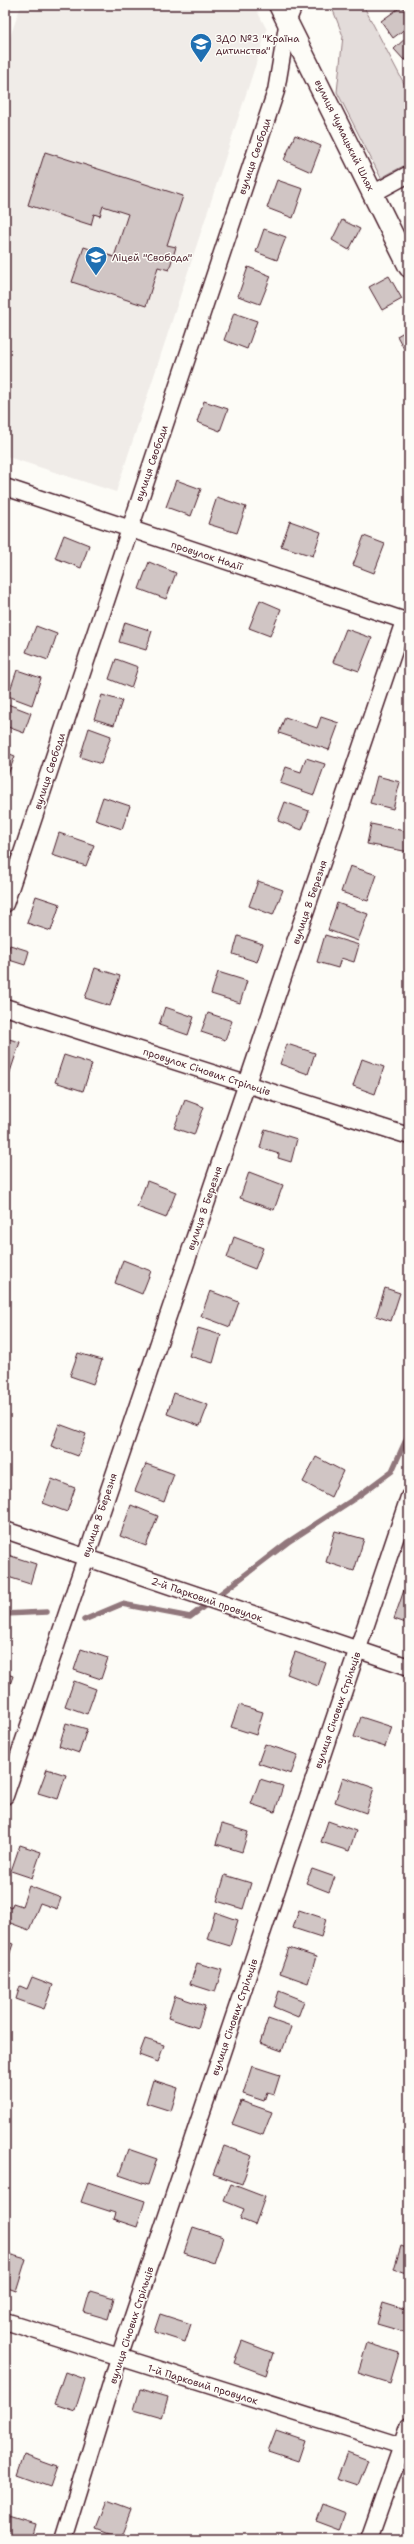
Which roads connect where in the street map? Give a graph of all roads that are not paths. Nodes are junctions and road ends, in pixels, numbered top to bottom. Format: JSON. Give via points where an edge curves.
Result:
{"nodes":[{"id":1,"x":287,"y":10,"type":"edge"},
{"id":2,"x":409,"y":174,"type":"edge"},
{"id":3,"x":374,"y":193,"type":"junction"},
{"id":4,"x":409,"y":267,"type":"edge"},
{"id":5,"x":5,"y":487,"type":"edge"},
{"id":6,"x":129,"y":530,"type":"junction"},
{"id":7,"x":407,"y":622,"type":"edge"},
{"id":8,"x":5,"y":904,"type":"edge"},
{"id":9,"x":5,"y":1007,"type":"edge"},
{"id":10,"x":247,"y":1083,"type":"junction"},
{"id":11,"x":409,"y":1136,"type":"edge"},
{"id":12,"x":409,"y":1497,"type":"edge"},
{"id":13,"x":5,"y":1530,"type":"edge"},
{"id":14,"x":84,"y":1557,"type":"junction"},
{"id":15,"x":358,"y":1650,"type":"junction"},
{"id":16,"x":409,"y":1667,"type":"edge"},
{"id":17,"x":5,"y":1796,"type":"edge"},
{"id":18,"x":5,"y":2321,"type":"edge"},
{"id":19,"x":120,"y":2358,"type":"junction"},
{"id":20,"x":409,"y":2426,"type":"edge"},
{"id":21,"x":402,"y":2446,"type":"junction"},
{"id":22,"x":62,"y":2539,"type":"edge"},
{"id":23,"x":369,"y":2539,"type":"edge"}],
"edges":[{"from":1,"to":3,"type":"street","name":"вулиця Чумацький Шлях"},
{"from":1,"to":6,"type":"street","name":"вулиця Свободи","via":[[276,91]]},
{"from":2,"to":3,"type":"street"},
{"from":3,"to":4,"type":"street","name":"вулиця Чумацький Шлях"},
{"from":5,"to":6,"type":"street","name":"провулок Надії"},
{"from":6,"to":7,"type":"street","name":"провулок Надії"},
{"from":6,"to":8,"type":"street","name":"вулиця Свободи"},
{"from":7,"to":10,"type":"street","name":"вулиця 8 Березня"},
{"from":9,"to":10,"type":"street","name":"провулок Січових Стрільців"},
{"from":10,"to":11,"type":"street","name":"провулок Січових Стрільців"},
{"from":10,"to":14,"type":"street","name":"вулиця 8 Березня"},
{"from":12,"to":15,"type":"street","name":"вулиця Січових Стрільців"},
{"from":13,"to":14,"type":"street","name":"2-й Парковий провулок"},
{"from":14,"to":15,"type":"street","name":"2-й Парковий провулок"},
{"from":14,"to":17,"type":"street","name":"вулиця 8 Березня"},
{"from":15,"to":16,"type":"street","name":"2-й Парковий провулок"},
{"from":15,"to":19,"type":"street","name":"вулиця Січових Стрільців"},
{"from":18,"to":19,"type":"street","name":"1-й Парковий провулок"},
{"from":19,"to":21,"type":"street","name":"1-й Парковий провулок"},
{"from":19,"to":22,"type":"street","name":"вулиця Січових Стрільців"},
{"from":20,"to":21,"type":"street"},
{"from":21,"to":23,"type":"street"}]}
